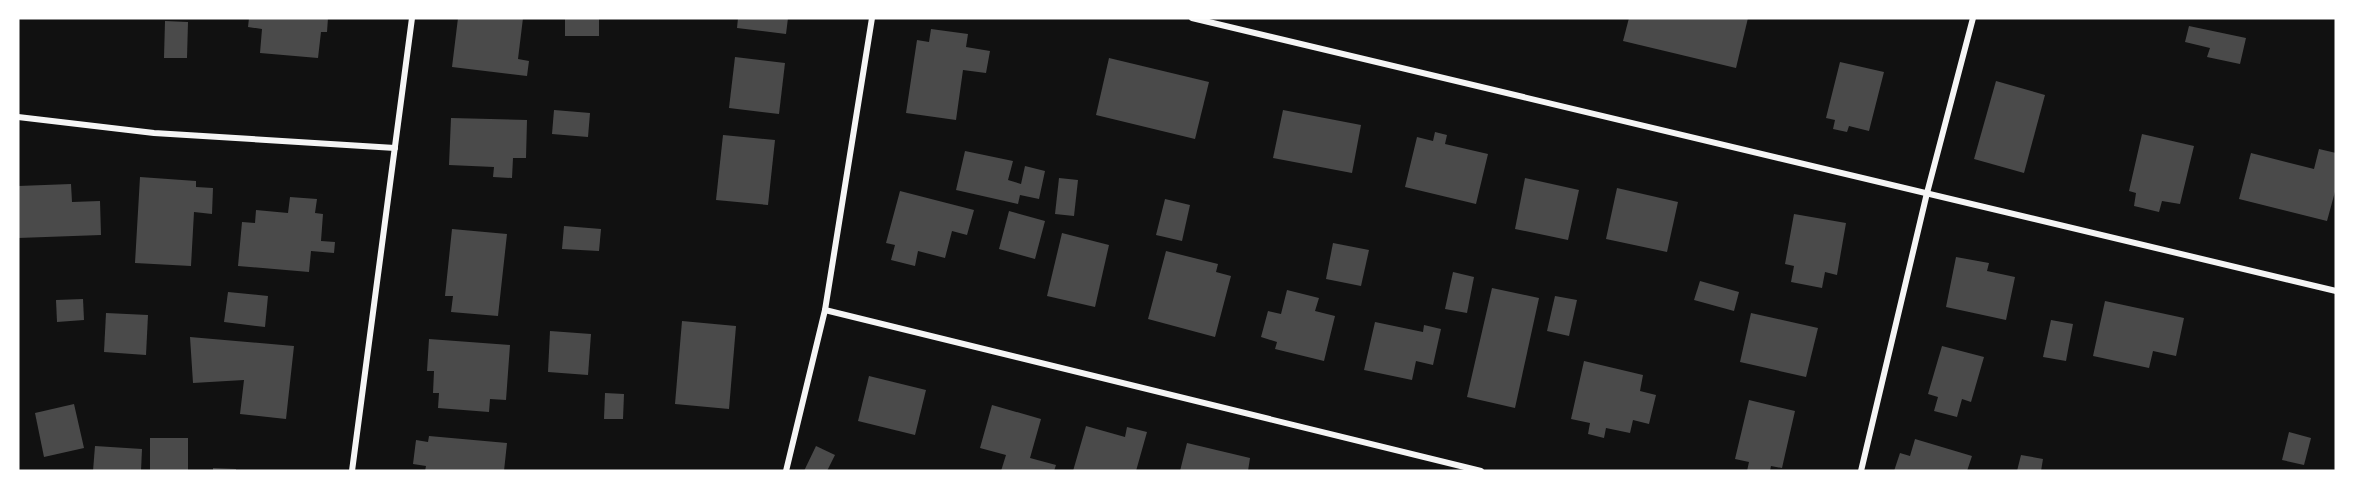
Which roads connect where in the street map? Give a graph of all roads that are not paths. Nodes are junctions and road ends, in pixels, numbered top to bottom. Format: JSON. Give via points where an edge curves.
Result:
{"nodes":[{"id":1,"x":412,"y":18,"type":"edge"},
{"id":2,"x":872,"y":18,"type":"edge"},
{"id":3,"x":1192,"y":18,"type":"edge"},
{"id":4,"x":1973,"y":18,"type":"edge"},
{"id":5,"x":18,"y":117,"type":"edge"},
{"id":6,"x":395,"y":148,"type":"junction"},
{"id":7,"x":1927,"y":193,"type":"junction"},
{"id":8,"x":2336,"y":291,"type":"edge"},
{"id":9,"x":825,"y":310,"type":"junction"},
{"id":10,"x":352,"y":471,"type":"edge"},
{"id":11,"x":786,"y":471,"type":"edge"},
{"id":12,"x":1481,"y":471,"type":"edge"},
{"id":13,"x":1861,"y":471,"type":"edge"}],
"edges":[{"from":1,"to":6,"type":"street"},
{"from":2,"to":9,"type":"street"},
{"from":3,"to":7,"type":"street"},
{"from":4,"to":7,"type":"street"},
{"from":5,"to":6,"type":"street","via":[[154,133]]},
{"from":6,"to":10,"type":"street"},
{"from":7,"to":8,"type":"street"},
{"from":7,"to":13,"type":"street"},
{"from":9,"to":11,"type":"street"},
{"from":9,"to":12,"type":"street"}]}
